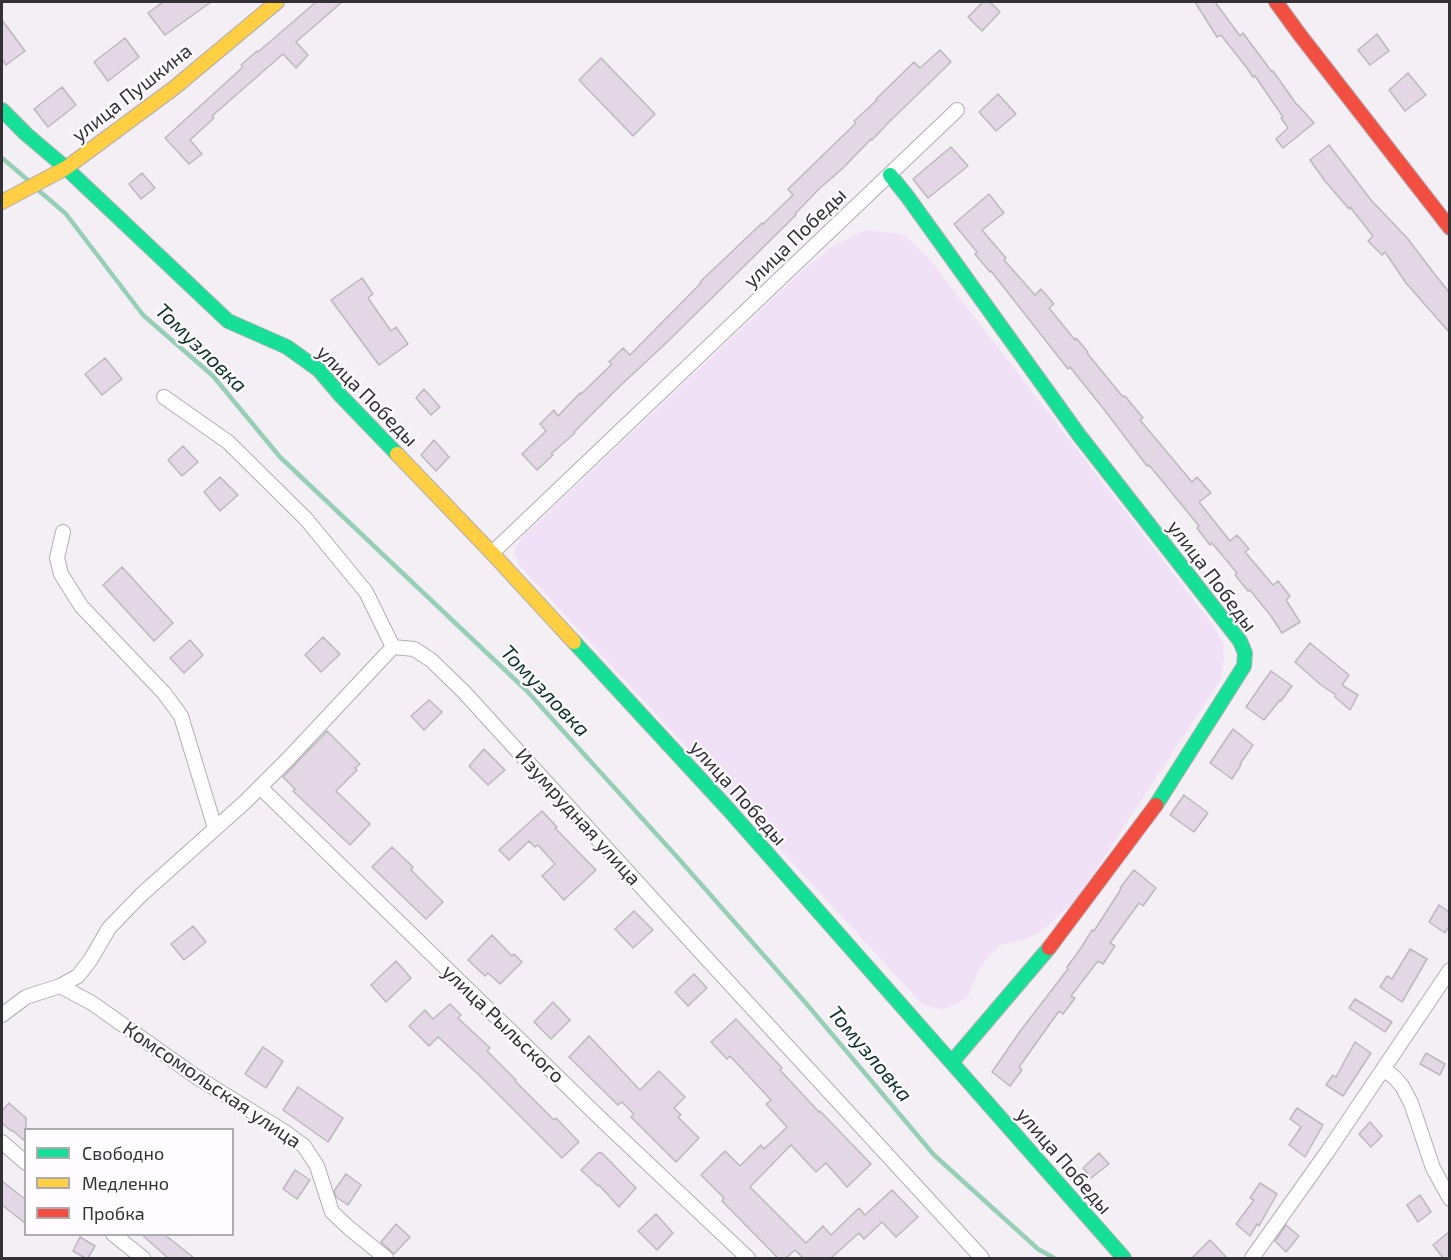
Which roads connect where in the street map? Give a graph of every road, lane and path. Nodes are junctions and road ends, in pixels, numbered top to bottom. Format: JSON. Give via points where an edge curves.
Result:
{"nodes":[{"id":1,"x":277,"y":2,"type":"edge"},
{"id":2,"x":1276,"y":2,"type":"edge"},
{"id":3,"x":2,"y":110,"type":"edge"},
{"id":4,"x":957,"y":111,"type":"dead end"},
{"id":5,"x":63,"y":170,"type":"junction"},
{"id":6,"x":890,"y":174,"type":"junction"},
{"id":7,"x":5,"y":200,"type":"edge"},
{"id":8,"x":1449,"y":228,"type":"edge"},
{"id":9,"x":164,"y":398,"type":"dead end"},
{"id":10,"x":63,"y":532,"type":"dead end"},
{"id":11,"x":492,"y":553,"type":"junction"},
{"id":12,"x":393,"y":647,"type":"junction"},
{"id":13,"x":260,"y":787,"type":"junction"},
{"id":14,"x":215,"y":828,"type":"junction"},
{"id":15,"x":1449,"y":970,"type":"edge"},
{"id":16,"x":60,"y":986,"type":"junction"},
{"id":17,"x":2,"y":1015,"type":"edge"},
{"id":18,"x":952,"y":1062,"type":"junction"},
{"id":19,"x":1383,"y":1069,"type":"junction"},
{"id":20,"x":2,"y":1142,"type":"edge"},
{"id":21,"x":24,"y":1161,"type":"edge"},
{"id":22,"x":1449,"y":1199,"type":"edge"},
{"id":23,"x":116,"y":1236,"type":"edge"},
{"id":24,"x":143,"y":1258,"type":"edge"},
{"id":25,"x":386,"y":1258,"type":"edge"},
{"id":26,"x":748,"y":1258,"type":"edge"},
{"id":27,"x":982,"y":1258,"type":"edge"},
{"id":28,"x":1124,"y":1258,"type":"edge"},
{"id":29,"x":1252,"y":1258,"type":"edge"}],
"edges":[{"from":1,"to":5,"type":"street","name":"улица Пушкина","via":[[174,88]]},
{"from":2,"to":8,"type":"street"},
{"from":3,"to":5,"type":"street","name":"улица Победы"},
{"from":4,"to":6,"type":"street","name":"улица Победы"},
{"from":5,"to":7,"type":"street","name":"улица Пушкина"},
{"from":5,"to":11,"type":"street","name":"улица Победы","via":[[228,321],[287,347],[319,370]]},
{"from":6,"to":11,"type":"street","name":"улица Победы"},
{"from":6,"to":18,"type":"street","name":"улица Победы","via":[[1079,435],[1240,641],[1245,654],[1244,666],[1158,802],[1058,937]]},
{"from":9,"to":12,"type":"street","via":[[228,442],[306,519],[366,592]]},
{"from":10,"to":14,"type":"street","via":[[57,558],[61,574],[81,606],[181,716]]},
{"from":11,"to":18,"type":"street","name":"улица Победы","via":[[729,810]]},
{"from":12,"to":13,"type":"street"},
{"from":12,"to":27,"type":"street","name":"Изумрудная улица","via":[[414,649],[464,692]]},
{"from":13,"to":14,"type":"street"},
{"from":13,"to":26,"type":"street","name":"улица Рыльского"},
{"from":14,"to":16,"type":"street","via":[[141,895],[109,928],[78,976]]},
{"from":15,"to":19,"type":"street"},
{"from":16,"to":17,"type":"street","via":[[26,997]]},
{"from":16,"to":25,"type":"street","name":"Комсомольская улица","via":[[92,1003],[304,1146],[317,1166],[332,1212]]},
{"from":18,"to":28,"type":"street","name":"улица Победы"},
{"from":19,"to":22,"type":"street","via":[[1398,1081],[1411,1103],[1433,1168]]},
{"from":19,"to":29,"type":"street"},
{"from":20,"to":21,"type":"street"},
{"from":23,"to":24,"type":"street"}]}
